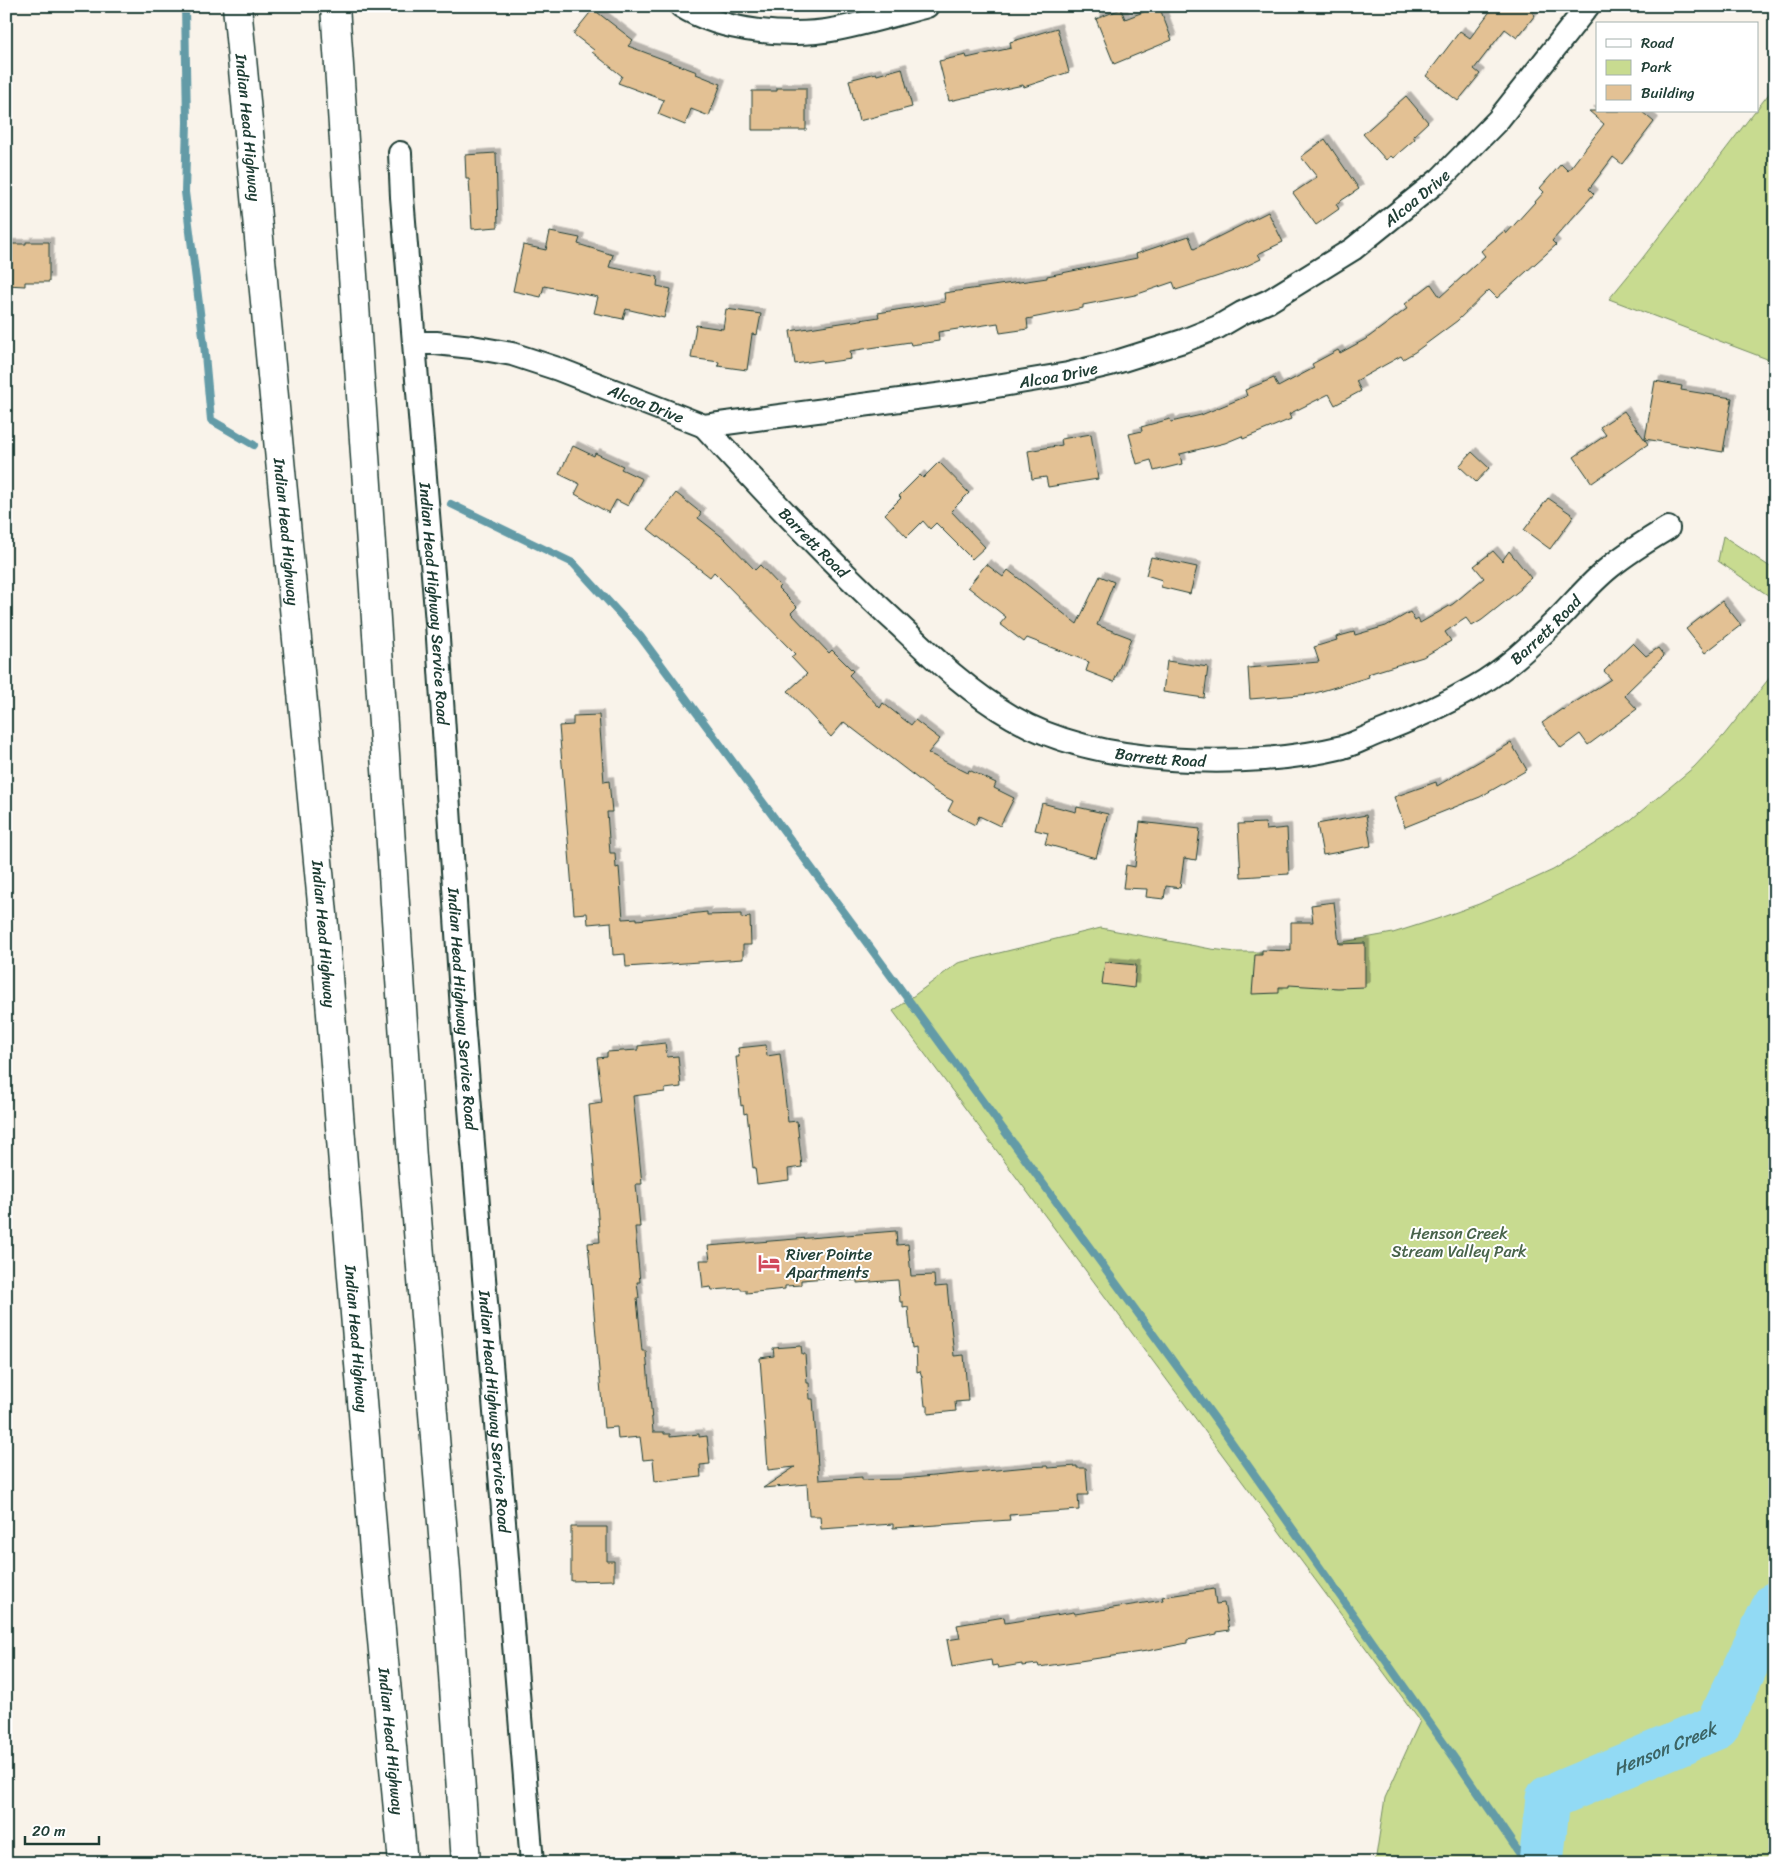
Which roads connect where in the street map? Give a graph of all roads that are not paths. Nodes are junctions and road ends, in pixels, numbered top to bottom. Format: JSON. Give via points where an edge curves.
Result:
{"nodes":[{"id":1,"x":237,"y":6,"type":"edge"},
{"id":2,"x":321,"y":6,"type":"edge"},
{"id":3,"x":335,"y":6,"type":"edge"},
{"id":4,"x":681,"y":6,"type":"edge"},
{"id":5,"x":927,"y":6,"type":"edge"},
{"id":6,"x":1588,"y":6,"type":"edge"},
{"id":7,"x":871,"y":13,"type":"edge"},
{"id":8,"x":400,"y":153,"type":"dead end"},
{"id":9,"x":350,"y":248,"type":"junction"},
{"id":10,"x":415,"y":343,"type":"junction"},
{"id":11,"x":704,"y":426,"type":"junction"},
{"id":12,"x":1668,"y":528,"type":"dead end"},
{"id":13,"x":403,"y":1863,"type":"edge"},
{"id":14,"x":466,"y":1863,"type":"edge"},
{"id":15,"x":532,"y":1863,"type":"edge"}],
"edges":[{"from":1,"to":13,"type":"highway","name":"Indian Head Highway","via":[[323,914],[376,1576]]},
{"from":2,"to":9,"type":"highway"},
{"from":3,"to":9,"type":"highway"},
{"from":4,"to":7,"type":"street","via":[[696,15],[743,29],[775,32],[830,30]]},
{"from":5,"to":7,"type":"street"},
{"from":6,"to":11,"type":"street","name":"Alcoa Drive","via":[[1498,120],[1440,179],[1353,249],[1269,301],[1218,327],[1148,353],[1068,374],[960,392]]},
{"from":8,"to":10,"type":"street","name":"Indian Head Highway Service Road"},
{"from":9,"to":14,"type":"highway","via":[[412,1158]]},
{"from":10,"to":11,"type":"street","name":"Alcoa Drive","via":[[512,354]]},
{"from":10,"to":15,"type":"street","name":"Indian Head Highway Service Road","via":[[463,1029]]},
{"from":11,"to":12,"type":"street","name":"Barrett Road","via":[[862,591],[969,688],[1013,718],[1066,740],[1100,749],[1169,759],[1250,760],[1303,754],[1345,746],[1415,717],[1476,687],[1493,675],[1557,620],[1610,566]]}]}
